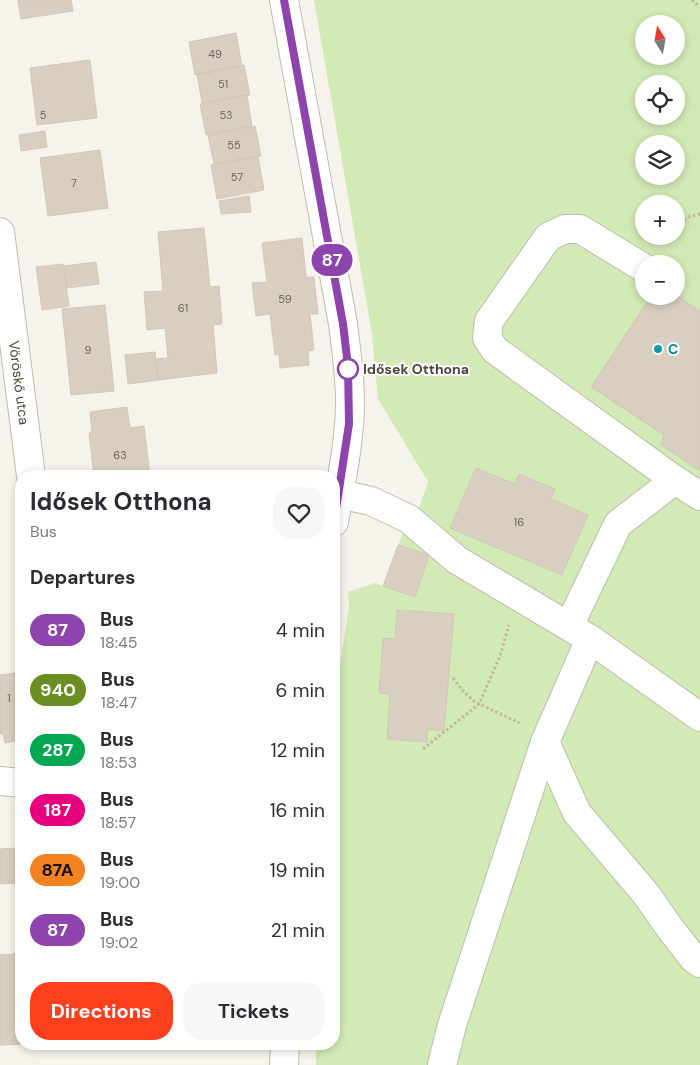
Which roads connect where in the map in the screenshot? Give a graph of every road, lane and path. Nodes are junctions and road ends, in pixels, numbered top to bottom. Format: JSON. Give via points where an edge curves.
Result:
{"nodes":[{"id":1,"x":284,"y":0,"type":"edge"},
{"id":2,"x":692,"y":0,"type":"edge"},
{"id":3,"x":700,"y":7,"type":"edge"},
{"id":4,"x":700,"y":214,"type":"edge"},
{"id":5,"x":685,"y":219,"type":"edge"},
{"id":6,"x":0,"y":232,"type":"edge"},
{"id":7,"x":635,"y":263,"type":"edge"},
{"id":8,"x":30,"y":470,"type":"edge"},
{"id":9,"x":675,"y":480,"type":"junction"},
{"id":10,"x":340,"y":487,"type":"edge"},
{"id":11,"x":340,"y":494,"type":"edge"},
{"id":12,"x":700,"y":496,"type":"edge"},
{"id":13,"x":580,"y":632,"type":"junction"},
{"id":14,"x":500,"y":656,"type":"dead end"},
{"id":15,"x":453,"y":678,"type":"dead end"},
{"id":16,"x":479,"y":704,"type":"junction"},
{"id":17,"x":700,"y":717,"type":"edge"},
{"id":18,"x":546,"y":739,"type":"junction"},
{"id":19,"x":423,"y":749,"type":"dead end"},
{"id":20,"x":0,"y":781,"type":"edge"},
{"id":21,"x":15,"y":782,"type":"edge"},
{"id":22,"x":700,"y":963,"type":"edge"},
{"id":23,"x":285,"y":1050,"type":"edge"},
{"id":24,"x":284,"y":1065,"type":"edge"},
{"id":25,"x":442,"y":1065,"type":"edge"}],
"edges":[{"from":1,"to":10,"type":"street","via":[[347,357],[349,424]]},
{"from":2,"to":3,"type":"path"},
{"from":4,"to":5,"type":"path"},
{"from":6,"to":8,"type":"street","name":"Vöröskő utca"},
{"from":7,"to":9,"type":"street","via":[[580,229],[564,229],[548,237],[489,321],[487,338],[495,350]]},
{"from":9,"to":12,"type":"street"},
{"from":9,"to":13,"type":"street","via":[[618,524]]},
{"from":11,"to":13,"type":"street","via":[[371,501],[409,519],[457,560]]},
{"from":13,"to":17,"type":"street"},
{"from":13,"to":18,"type":"street"},
{"from":14,"to":16,"type":"path"},
{"from":15,"to":16,"type":"path"},
{"from":16,"to":18,"type":"path"},
{"from":16,"to":19,"type":"path"},
{"from":18,"to":22,"type":"street","via":[[577,812]]},
{"from":18,"to":25,"type":"street","via":[[452,1025]]},
{"from":20,"to":21,"type":"street"},
{"from":23,"to":24,"type":"street"}]}
